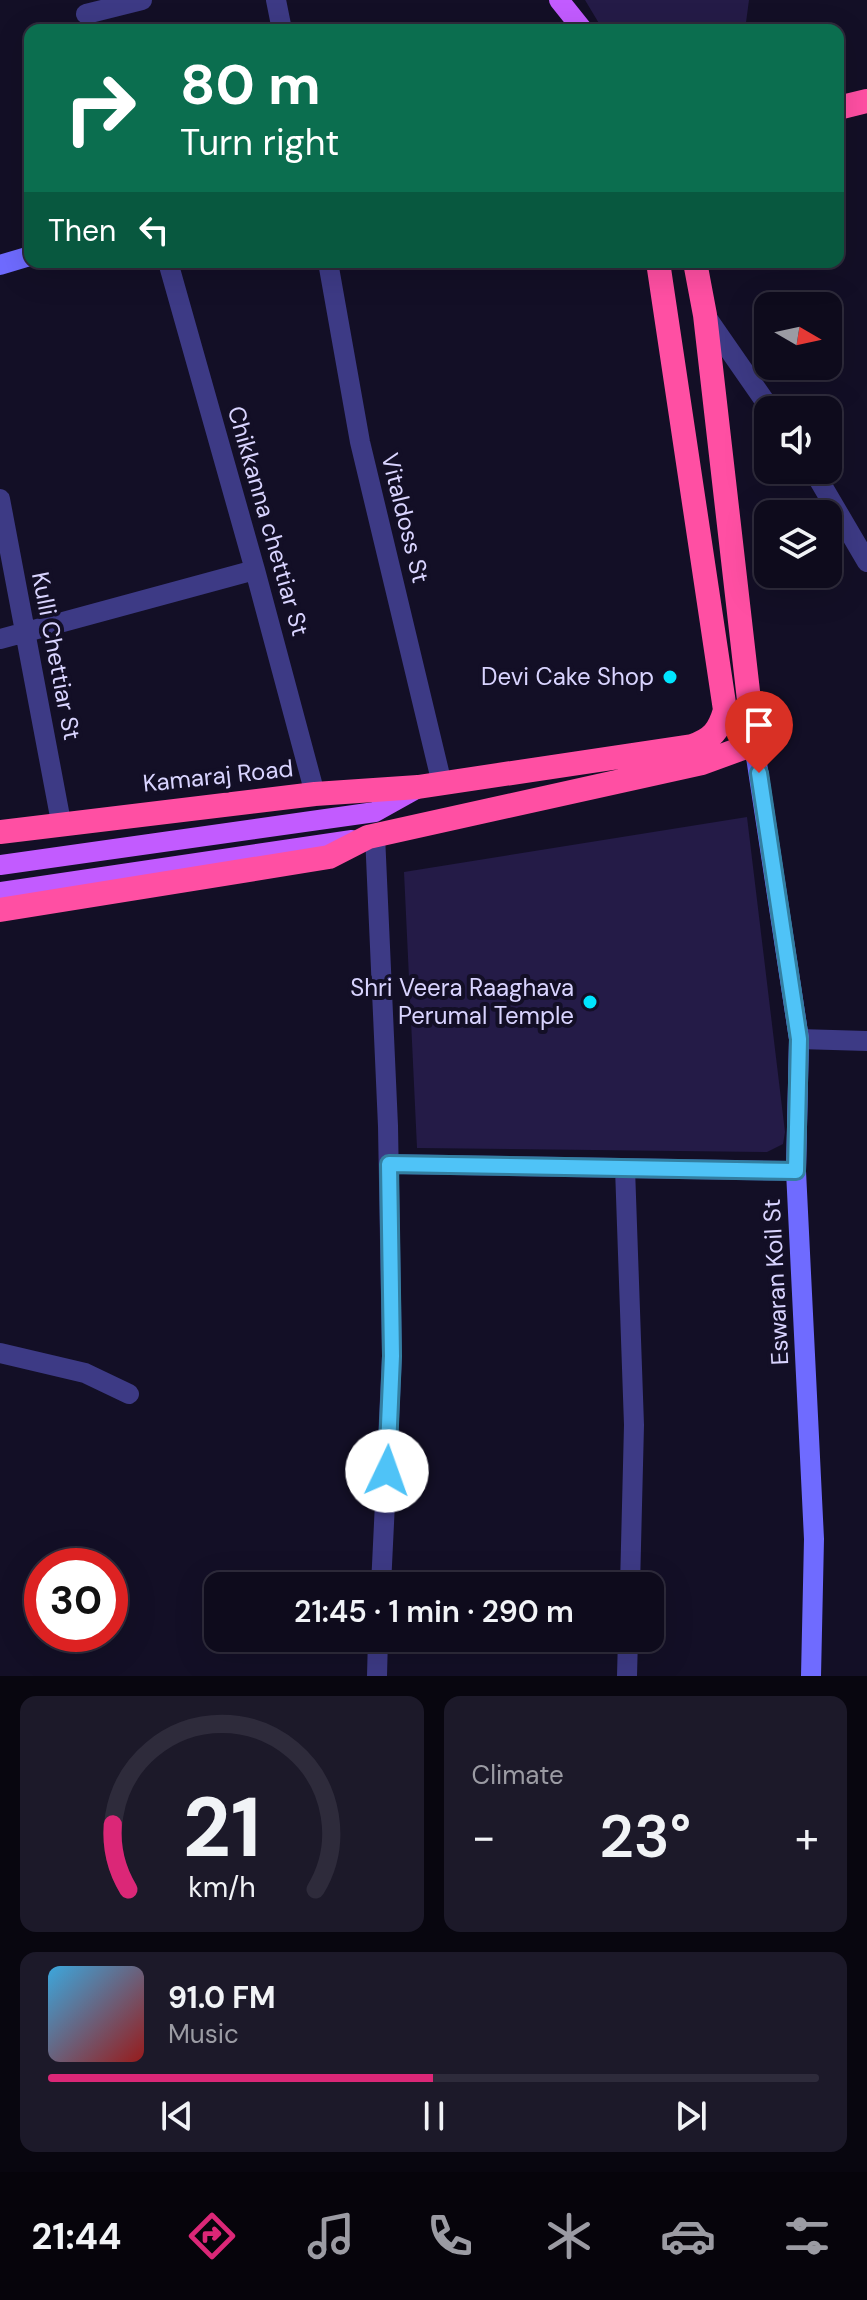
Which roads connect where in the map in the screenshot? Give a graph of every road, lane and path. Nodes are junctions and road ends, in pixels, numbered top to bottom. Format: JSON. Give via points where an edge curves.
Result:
{"nodes":[{"id":1,"x":142,"y":0,"type":"edge"},
{"id":2,"x":276,"y":0,"type":"edge"},
{"id":3,"x":559,"y":0,"type":"edge"},
{"id":4,"x":86,"y":14,"type":"dead end"},
{"id":5,"x":281,"y":24,"type":"edge"},
{"id":6,"x":578,"y":24,"type":"edge"},
{"id":7,"x":844,"y":91,"type":"edge"},
{"id":8,"x":867,"y":92,"type":"edge"},
{"id":9,"x":867,"y":101,"type":"edge"},
{"id":10,"x":844,"y":107,"type":"edge"},
{"id":11,"x":24,"y":258,"type":"edge"},
{"id":12,"x":0,"y":265,"type":"edge"},
{"id":13,"x":170,"y":268,"type":"edge"},
{"id":14,"x":329,"y":268,"type":"edge"},
{"id":15,"x":659,"y":268,"type":"edge"},
{"id":16,"x":696,"y":268,"type":"edge"},
{"id":17,"x":705,"y":315,"type":"junction"},
{"id":18,"x":761,"y":396,"type":"edge"},
{"id":19,"x":821,"y":484,"type":"edge"},
{"id":20,"x":0,"y":499,"type":"edge"},
{"id":21,"x":867,"y":562,"type":"edge"},
{"id":22,"x":255,"y":570,"type":"junction"},
{"id":23,"x":25,"y":632,"type":"junction"},
{"id":24,"x":0,"y":639,"type":"edge"},
{"id":25,"x":754,"y":744,"type":"junction"},
{"id":26,"x":442,"y":784,"type":"junction"},
{"id":27,"x":418,"y":787,"type":"junction"},
{"id":28,"x":315,"y":794,"type":"junction"},
{"id":29,"x":61,"y":822,"type":"junction"},
{"id":30,"x":373,"y":828,"type":"junction"},
{"id":31,"x":0,"y":832,"type":"edge"},
{"id":32,"x":0,"y":865,"type":"edge"},
{"id":33,"x":0,"y":892,"type":"edge"},
{"id":34,"x":0,"y":910,"type":"edge"},
{"id":35,"x":799,"y":1039,"type":"junction"},
{"id":36,"x":867,"y":1041,"type":"edge"},
{"id":37,"x":389,"y":1164,"type":"junction"},
{"id":38,"x":625,"y":1168,"type":"junction"},
{"id":39,"x":796,"y":1171,"type":"junction"},
{"id":40,"x":0,"y":1353,"type":"edge"},
{"id":41,"x":129,"y":1394,"type":"dead end"},
{"id":42,"x":382,"y":1572,"type":"edge"},
{"id":43,"x":630,"y":1572,"type":"edge"},
{"id":44,"x":378,"y":1652,"type":"edge"},
{"id":45,"x":628,"y":1652,"type":"edge"},
{"id":46,"x":377,"y":1676,"type":"edge"},
{"id":47,"x":627,"y":1676,"type":"edge"},
{"id":48,"x":811,"y":1676,"type":"edge"}],
"edges":[{"from":1,"to":4,"type":"street"},
{"from":2,"to":5,"type":"street"},
{"from":3,"to":6,"type":"main road"},
{"from":7,"to":8,"type":"highway"},
{"from":9,"to":10,"type":"highway"},
{"from":11,"to":12,"type":"main road"},
{"from":13,"to":22,"type":"street","name":"Chikkanna chettiar St"},
{"from":14,"to":26,"type":"street","name":"Vitaldoss St","via":[[360,442]]},
{"from":15,"to":26,"type":"highway","name":"Kamaraj Road","via":[[725,710],[720,726],[709,740],[692,746]]},
{"from":16,"to":17,"type":"highway"},
{"from":17,"to":18,"type":"street"},
{"from":17,"to":25,"type":"highway"},
{"from":19,"to":21,"type":"street"},
{"from":20,"to":23,"type":"street","name":"Kulli Chettiar St"},
{"from":22,"to":23,"type":"street"},
{"from":22,"to":28,"type":"street","name":"Chikkanna chettiar St"},
{"from":23,"to":24,"type":"street"},
{"from":23,"to":29,"type":"street","name":"Kulli Chettiar St"},
{"from":25,"to":30,"type":"highway","via":[[702,763]]},
{"from":25,"to":35,"type":"main road","name":"Eswaran Koil St"},
{"from":26,"to":27,"type":"highway","name":"Kamaraj Road"},
{"from":27,"to":28,"type":"highway","name":"Kamaraj Road"},
{"from":27,"to":30,"type":"main road"},
{"from":28,"to":29,"type":"highway","name":"Kamaraj Road"},
{"from":29,"to":31,"type":"highway","name":"Kamaraj Road"},
{"from":30,"to":32,"type":"main road"},
{"from":30,"to":33,"type":"main road","via":[[340,842]]},
{"from":30,"to":34,"type":"highway","via":[[329,857]]},
{"from":30,"to":37,"type":"street"},
{"from":35,"to":36,"type":"street"},
{"from":35,"to":39,"type":"main road","name":"Eswaran Koil St"},
{"from":37,"to":38,"type":"street"},
{"from":37,"to":42,"type":"street","via":[[392,1356]]},
{"from":38,"to":39,"type":"street"},
{"from":38,"to":43,"type":"street","via":[[634,1425]]},
{"from":39,"to":48,"type":"main road","name":"Eswaran Koil St","via":[[814,1539]]},
{"from":40,"to":41,"type":"street","via":[[85,1373]]},
{"from":44,"to":46,"type":"street"},
{"from":45,"to":47,"type":"street"}]}
